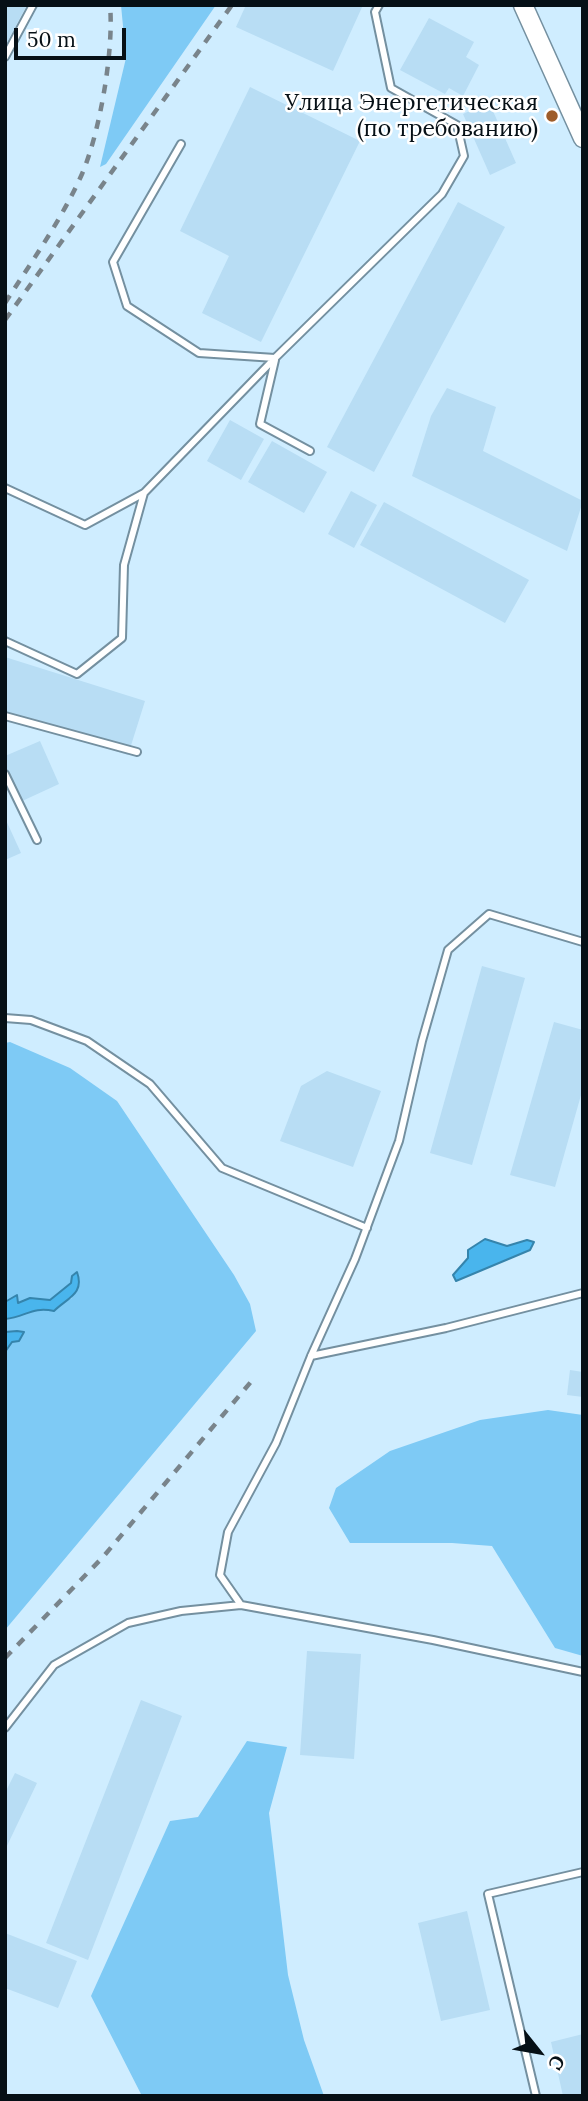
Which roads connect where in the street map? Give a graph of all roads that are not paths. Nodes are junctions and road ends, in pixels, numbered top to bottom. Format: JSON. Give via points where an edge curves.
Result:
{"nodes":[{"id":1,"x":33,"y":5,"type":"edge"},
{"id":2,"x":379,"y":5,"type":"edge"},
{"id":3,"x":523,"y":5,"type":"edge"},
{"id":4,"x":5,"y":57,"type":"edge"},
{"id":5,"x":583,"y":138,"type":"edge"},
{"id":6,"x":181,"y":144,"type":"dead end"},
{"id":7,"x":275,"y":358,"type":"junction"},
{"id":8,"x":310,"y":451,"type":"dead end"},
{"id":9,"x":5,"y":488,"type":"edge"},
{"id":10,"x":144,"y":493,"type":"junction"},
{"id":11,"x":5,"y":640,"type":"edge"},
{"id":12,"x":5,"y":716,"type":"edge"},
{"id":13,"x":136,"y":752,"type":"dead end"},
{"id":14,"x":5,"y":774,"type":"edge"},
{"id":15,"x":37,"y":840,"type":"dead end"},
{"id":16,"x":583,"y":942,"type":"edge"},
{"id":17,"x":5,"y":1018,"type":"edge"},
{"id":18,"x":367,"y":1228,"type":"junction"},
{"id":19,"x":583,"y":1293,"type":"edge"},
{"id":20,"x":311,"y":1356,"type":"junction"},
{"id":21,"x":241,"y":1605,"type":"junction"},
{"id":22,"x":583,"y":1672,"type":"edge"},
{"id":23,"x":5,"y":1728,"type":"edge"},
{"id":24,"x":583,"y":1872,"type":"edge"},
{"id":25,"x":536,"y":2096,"type":"edge"}],
"edges":[{"from":1,"to":4,"type":"lane"},
{"from":2,"to":7,"type":"lane","via":[[375,12],[391,88],[457,125],[464,156],[442,194]]},
{"from":3,"to":5,"type":"street"},
{"from":6,"to":7,"type":"lane","via":[[113,262],[127,306],[199,353]]},
{"from":7,"to":8,"type":"lane","via":[[260,424]]},
{"from":7,"to":10,"type":"lane"},
{"from":9,"to":10,"type":"lane","via":[[85,525]]},
{"from":10,"to":11,"type":"lane","via":[[124,565],[122,638],[77,674]]},
{"from":12,"to":13,"type":"lane"},
{"from":14,"to":15,"type":"lane"},
{"from":16,"to":18,"type":"lane","via":[[489,914],[448,950],[399,1141]]},
{"from":17,"to":18,"type":"lane","via":[[31,1020],[87,1041],[149,1084],[222,1168]]},
{"from":18,"to":20,"type":"lane"},
{"from":19,"to":20,"type":"lane"},
{"from":20,"to":21,"type":"lane","via":[[276,1443],[228,1532],[220,1575]]},
{"from":21,"to":22,"type":"lane"},
{"from":21,"to":23,"type":"lane","via":[[181,1611],[128,1623],[54,1665]]},
{"from":24,"to":25,"type":"lane","via":[[488,1894]]}]}
